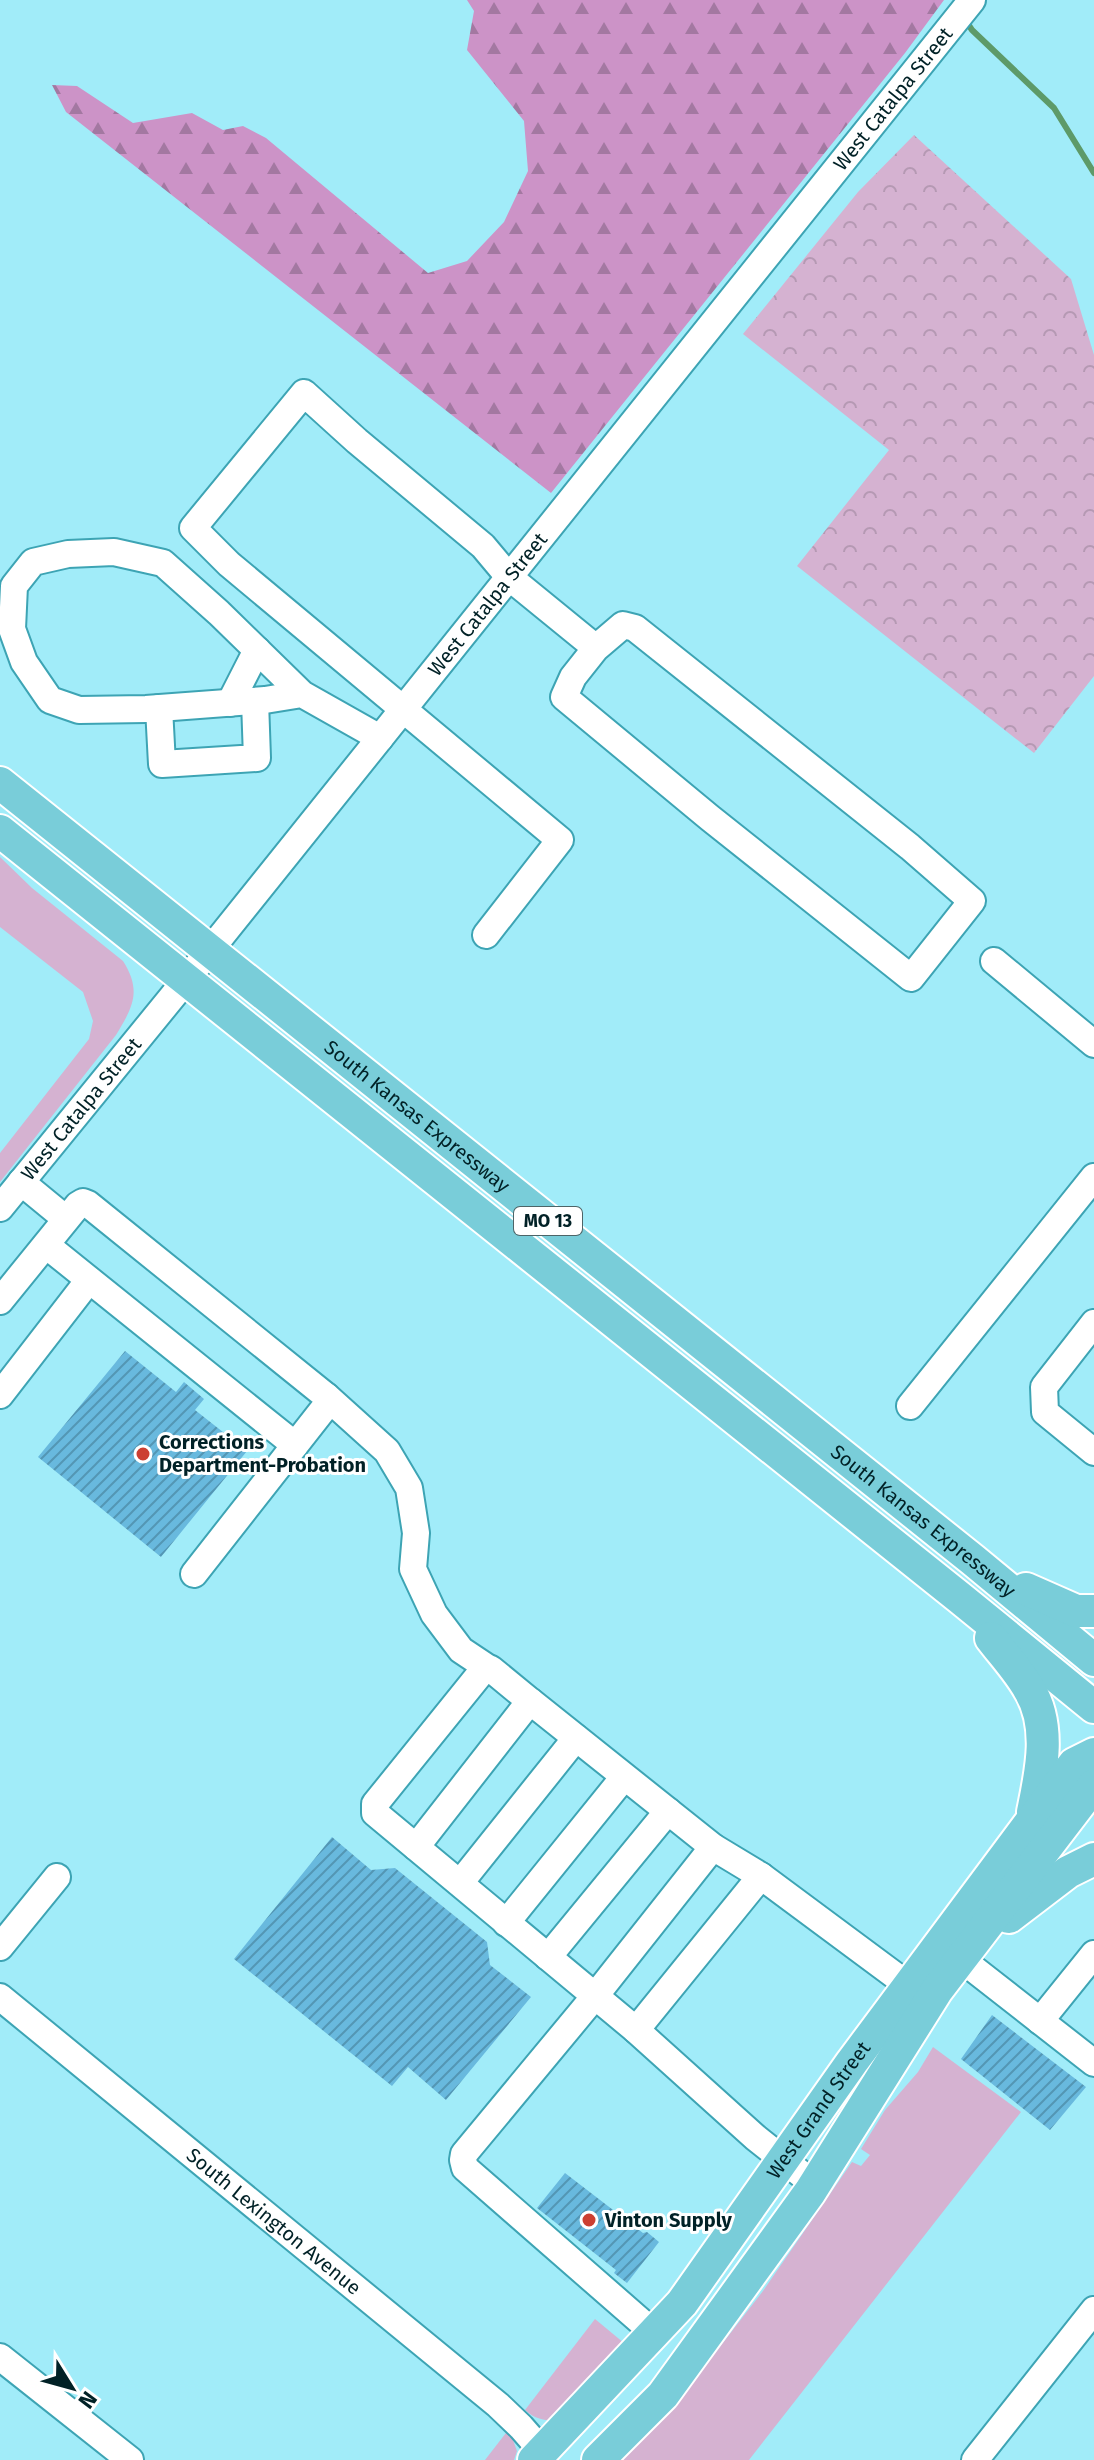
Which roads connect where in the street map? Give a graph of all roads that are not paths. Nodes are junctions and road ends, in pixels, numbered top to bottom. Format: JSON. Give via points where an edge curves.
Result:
{"nodes":[{"id":1,"x":972,"y":0,"type":"edge"},
{"id":2,"x":509,"y":577,"type":"junction"},
{"id":3,"x":596,"y":648,"type":"junction"},
{"id":4,"x":257,"y":650,"type":"junction"},
{"id":5,"x":302,"y":694,"type":"junction"},
{"id":6,"x":243,"y":702,"type":"junction"},
{"id":7,"x":159,"y":708,"type":"junction"},
{"id":8,"x":402,"y":710,"type":"junction"},
{"id":9,"x":380,"y":738,"type":"junction"},
{"id":10,"x":0,"y":783,"type":"edge"},
{"id":11,"x":0,"y":831,"type":"edge"},
{"id":12,"x":486,"y":935,"type":"dead end"},
{"id":13,"x":209,"y":951,"type":"junction"},
{"id":14,"x":994,"y":961,"type":"dead end"},
{"id":15,"x":186,"y":980,"type":"junction"},
{"id":16,"x":1094,"y":1044,"type":"edge"},
{"id":17,"x":1094,"y":1177,"type":"edge"},
{"id":18,"x":21,"y":1182,"type":"junction"},
{"id":19,"x":0,"y":1208,"type":"edge"},
{"id":20,"x":66,"y":1219,"type":"junction"},
{"id":21,"x":46,"y":1245,"type":"junction"},
{"id":22,"x":89,"y":1280,"type":"junction"},
{"id":23,"x":0,"y":1301,"type":"edge"},
{"id":24,"x":1094,"y":1323,"type":"edge"},
{"id":25,"x":0,"y":1395,"type":"edge"},
{"id":26,"x":326,"y":1396,"type":"junction"},
{"id":27,"x":910,"y":1406,"type":"dead end"},
{"id":28,"x":295,"y":1445,"type":"junction"},
{"id":29,"x":1094,"y":1452,"type":"edge"},
{"id":30,"x":973,"y":1560,"type":"junction"},
{"id":31,"x":194,"y":1574,"type":"dead end"},
{"id":32,"x":960,"y":1598,"type":"junction"},
{"id":33,"x":1094,"y":1611,"type":"edge"},
{"id":34,"x":1094,"y":1660,"type":"edge"},
{"id":35,"x":488,"y":1668,"type":"junction"},
{"id":36,"x":530,"y":1701,"type":"junction"},
{"id":37,"x":1094,"y":1707,"type":"edge"},
{"id":38,"x":576,"y":1738,"type":"junction"},
{"id":39,"x":1094,"y":1754,"type":"edge"},
{"id":40,"x":624,"y":1777,"type":"junction"},
{"id":41,"x":1094,"y":1785,"type":"edge"},
{"id":42,"x":668,"y":1811,"type":"junction"},
{"id":43,"x":1031,"y":1824,"type":"junction"},
{"id":44,"x":416,"y":1847,"type":"junction"},
{"id":45,"x":713,"y":1847,"type":"junction"},
{"id":46,"x":1094,"y":1859,"type":"edge"},
{"id":47,"x":761,"y":1876,"type":"junction"},
{"id":48,"x":57,"y":1877,"type":"dead end"},
{"id":49,"x":460,"y":1883,"type":"junction"},
{"id":50,"x":506,"y":1923,"type":"junction"},
{"id":51,"x":0,"y":1947,"type":"edge"},
{"id":52,"x":966,"y":1952,"type":"junction"},
{"id":53,"x":1094,"y":1954,"type":"edge"},
{"id":54,"x":548,"y":1957,"type":"junction"},
{"id":55,"x":920,"y":1994,"type":"junction"},
{"id":56,"x":595,"y":1996,"type":"junction"},
{"id":57,"x":0,"y":1997,"type":"edge"},
{"id":58,"x":1040,"y":2021,"type":"junction"},
{"id":59,"x":636,"y":2030,"type":"junction"},
{"id":60,"x":1094,"y":2063,"type":"edge"},
{"id":61,"x":783,"y":2160,"type":"junction"},
{"id":62,"x":815,"y":2185,"type":"junction"},
{"id":63,"x":1094,"y":2310,"type":"edge"},
{"id":64,"x":654,"y":2333,"type":"junction"},
{"id":65,"x":0,"y":2357,"type":"edge"},
{"id":66,"x":538,"y":2456,"type":"edge"},
{"id":67,"x":130,"y":2460,"type":"edge"},
{"id":68,"x":598,"y":2460,"type":"edge"},
{"id":69,"x":975,"y":2460,"type":"edge"}],
"edges":[{"from":1,"to":2,"type":"street","name":"West Catalpa Street"},
{"from":2,"to":3,"type":"street"},
{"from":2,"to":8,"type":"street","name":"West Catalpa Street"},
{"from":2,"to":8,"type":"street","via":[[483,546],[304,393],[193,528]]},
{"from":3,"to":3,"type":"street","via":[[623,625],[635,628],[972,901],[911,978],[564,697]]},
{"from":4,"to":5,"type":"street"},
{"from":4,"to":6,"type":"street"},
{"from":4,"to":7,"type":"street","via":[[163,563],[114,552],[33,562],[14,586],[12,629],[24,662],[50,700],[79,710]]},
{"from":5,"to":6,"type":"street"},
{"from":5,"to":9,"type":"street"},
{"from":6,"to":7,"type":"street"},
{"from":6,"to":7,"type":"street","via":[[257,758],[162,764]]},
{"from":8,"to":9,"type":"street","name":"West Catalpa Street"},
{"from":8,"to":12,"type":"street","via":[[560,840]]},
{"from":9,"to":13,"type":"street","name":"West Catalpa Street"},
{"from":10,"to":13,"type":"main road","name":"South Kansas Expressway","number":"MO 13"},
{"from":11,"to":15,"type":"main road","name":"South Kansas Expressway","number":"MO 13"},
{"from":13,"to":15,"type":"street","name":"West Catalpa Street"},
{"from":13,"to":30,"type":"main road","name":"South Kansas Expressway","number":"MO 13"},
{"from":14,"to":16,"type":"street"},
{"from":15,"to":18,"type":"street","name":"West Catalpa Street"},
{"from":15,"to":32,"type":"main road","name":"South Kansas Expressway","number":"MO 13"},
{"from":17,"to":27,"type":"street"},
{"from":18,"to":19,"type":"street","name":"West Catalpa Street"},
{"from":18,"to":20,"type":"street"},
{"from":20,"to":21,"type":"street"},
{"from":20,"to":26,"type":"street","via":[[78,1205],[88,1204]]},
{"from":21,"to":22,"type":"street"},
{"from":21,"to":23,"type":"street"},
{"from":22,"to":25,"type":"street"},
{"from":22,"to":28,"type":"street"},
{"from":24,"to":29,"type":"street","via":[[1044,1387],[1045,1412]]},
{"from":26,"to":28,"type":"street","via":[[325,1407]]},
{"from":26,"to":35,"type":"street","via":[[387,1451],[409,1488],[416,1533],[413,1569],[434,1614],[461,1650]]},
{"from":28,"to":31,"type":"street"},
{"from":30,"to":33,"type":"main road","via":[[1076,1611]]},
{"from":30,"to":34,"type":"main road","name":"South Kansas Expressway","number":"MO 13"},
{"from":32,"to":37,"type":"main road","name":"South Kansas Expressway","number":"MO 13"},
{"from":32,"to":43,"type":"main road","via":[[1030,1690],[1040,1715],[1041,1774]]},
{"from":35,"to":36,"type":"street"},
{"from":35,"to":44,"type":"street","via":[[375,1804],[375,1813]]},
{"from":36,"to":38,"type":"street"},
{"from":36,"to":44,"type":"street"},
{"from":38,"to":40,"type":"street"},
{"from":38,"to":49,"type":"street"},
{"from":39,"to":43,"type":"main road","name":"West Grand Street","via":[[1074,1764]]},
{"from":40,"to":42,"type":"street"},
{"from":40,"to":50,"type":"street"},
{"from":41,"to":52,"type":"main road","name":"West Grand Street"},
{"from":42,"to":45,"type":"street"},
{"from":42,"to":54,"type":"street"},
{"from":43,"to":55,"type":"main road","name":"West Grand Street"},
{"from":44,"to":49,"type":"street"},
{"from":45,"to":47,"type":"street"},
{"from":45,"to":56,"type":"street"},
{"from":46,"to":52,"type":"main road","via":[[1068,1872]]},
{"from":47,"to":55,"type":"street"},
{"from":47,"to":59,"type":"street"},
{"from":48,"to":51,"type":"street"},
{"from":49,"to":50,"type":"street"},
{"from":50,"to":54,"type":"street"},
{"from":52,"to":55,"type":"main road","name":"West Grand Street"},
{"from":52,"to":58,"type":"street"},
{"from":53,"to":58,"type":"street"},
{"from":54,"to":56,"type":"street"},
{"from":55,"to":61,"type":"main road","name":"West Grand Street"},
{"from":55,"to":62,"type":"main road","name":"West Grand Street"},
{"from":56,"to":59,"type":"street"},
{"from":56,"to":64,"type":"street","via":[[463,2160],[465,2168]]},
{"from":57,"to":66,"type":"street","name":"South Lexington Avenue","via":[[498,2405]]},
{"from":58,"to":60,"type":"street"},
{"from":59,"to":61,"type":"street"},
{"from":61,"to":62,"type":"street"},
{"from":61,"to":64,"type":"main road","name":"West Grand Street","via":[[682,2303]]},
{"from":62,"to":68,"type":"main road","name":"West Grand Street","via":[[663,2395]]},
{"from":63,"to":69,"type":"street"},
{"from":64,"to":66,"type":"main road","name":"West Grand Street"},
{"from":65,"to":67,"type":"street"}]}
